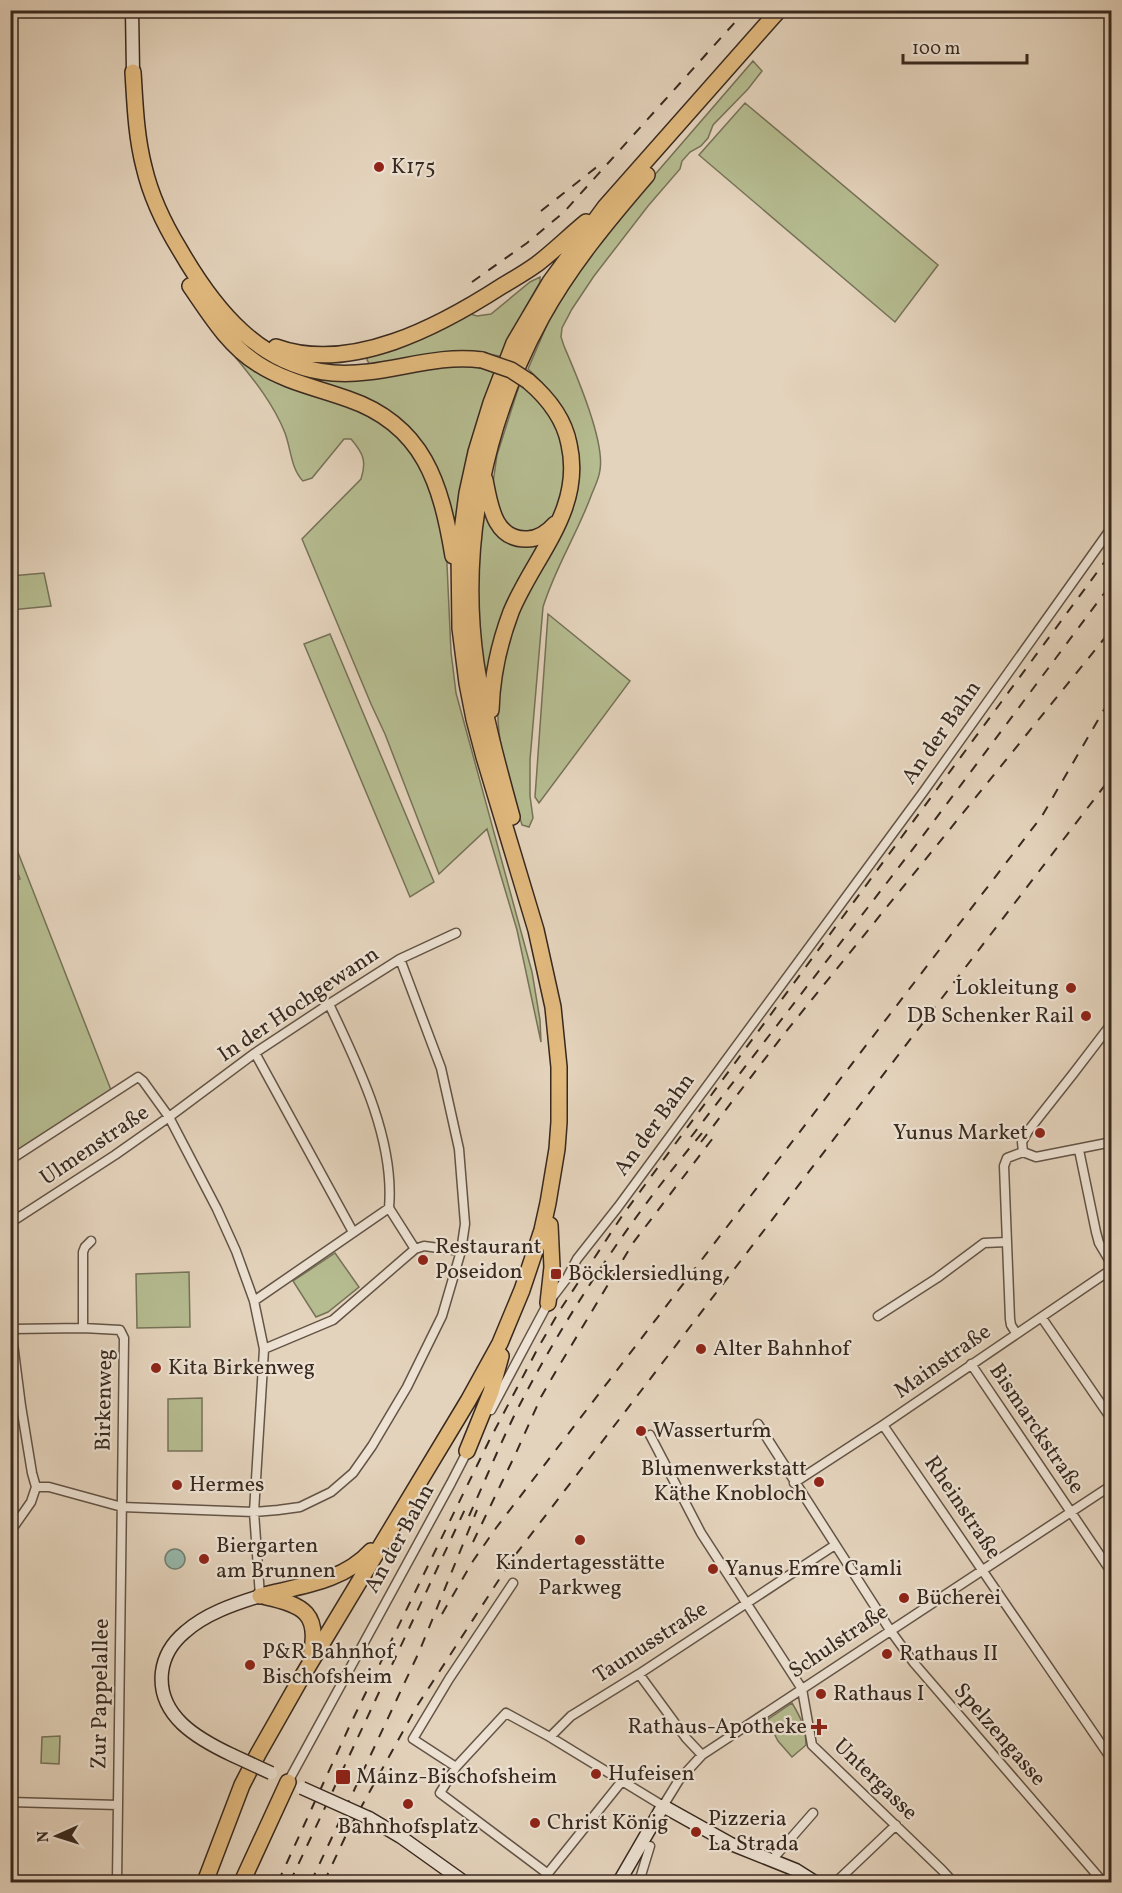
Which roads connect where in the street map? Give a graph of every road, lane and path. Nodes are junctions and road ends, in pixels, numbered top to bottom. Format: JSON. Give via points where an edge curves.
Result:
{"nodes":[{"id":1,"x":132,"y":10,"type":"edge"},
{"id":2,"x":779,"y":10,"type":"edge"},
{"id":3,"x":791,"y":10,"type":"edge"},
{"id":4,"x":128,"y":72,"type":"joint"},
{"id":5,"x":605,"y":207,"type":"junction"},
{"id":6,"x":162,"y":220,"type":"junction"},
{"id":7,"x":237,"y":327,"type":"junction"},
{"id":8,"x":484,"y":473,"type":"junction"},
{"id":9,"x":564,"y":512,"type":"junction"},
{"id":10,"x":1112,"y":527,"type":"edge"},
{"id":11,"x":459,"y":586,"type":"junction"},
{"id":12,"x":490,"y":734,"type":"junction"},
{"id":13,"x":456,"y":933,"type":"dead end"},
{"id":14,"x":399,"y":960,"type":"junction"},
{"id":15,"x":330,"y":1004,"type":"junction"},
{"id":16,"x":1112,"y":1023,"type":"edge"},
{"id":17,"x":255,"y":1053,"type":"junction"},
{"id":18,"x":169,"y":1118,"type":"junction"},
{"id":19,"x":1112,"y":1142,"type":"edge"},
{"id":20,"x":1079,"y":1150,"type":"junction"},
{"id":21,"x":1023,"y":1152,"type":"junction"},
{"id":22,"x":10,"y":1160,"type":"edge"},
{"id":23,"x":389,"y":1208,"type":"junction"},
{"id":24,"x":10,"y":1223,"type":"edge"},
{"id":25,"x":550,"y":1226,"type":"junction"},
{"id":26,"x":353,"y":1232,"type":"junction"},
{"id":27,"x":91,"y":1241,"type":"dead end"},
{"id":28,"x":1007,"y":1242,"type":"junction"},
{"id":29,"x":415,"y":1249,"type":"junction"},
{"id":30,"x":461,"y":1251,"type":"junction"},
{"id":31,"x":1112,"y":1267,"type":"edge"},
{"id":32,"x":254,"y":1300,"type":"junction"},
{"id":33,"x":548,"y":1303,"type":"junction"},
{"id":34,"x":878,"y":1316,"type":"dead end"},
{"id":35,"x":1042,"y":1317,"type":"junction"},
{"id":36,"x":11,"y":1324,"type":"edge"},
{"id":37,"x":83,"y":1328,"type":"junction"},
{"id":38,"x":1016,"y":1333,"type":"junction"},
{"id":39,"x":264,"y":1349,"type":"junction"},
{"id":40,"x":501,"y":1356,"type":"junction"},
{"id":41,"x":971,"y":1364,"type":"junction"},
{"id":42,"x":21,"y":1406,"type":"junction"},
{"id":43,"x":10,"y":1407,"type":"edge"},
{"id":44,"x":1112,"y":1420,"type":"edge"},
{"id":45,"x":758,"y":1424,"type":"dead end"},
{"id":46,"x":883,"y":1425,"type":"junction"},
{"id":47,"x":650,"y":1435,"type":"dead end"},
{"id":48,"x":467,"y":1451,"type":"junction"},
{"id":49,"x":794,"y":1483,"type":"junction"},
{"id":50,"x":1112,"y":1485,"type":"edge"},
{"id":51,"x":36,"y":1487,"type":"junction"},
{"id":52,"x":122,"y":1507,"type":"junction"},
{"id":53,"x":1070,"y":1511,"type":"junction"},
{"id":54,"x":254,"y":1512,"type":"junction"},
{"id":55,"x":391,"y":1528,"type":"junction"},
{"id":56,"x":10,"y":1532,"type":"edge"},
{"id":57,"x":835,"y":1545,"type":"junction"},
{"id":58,"x":982,"y":1570,"type":"junction"},
{"id":59,"x":1112,"y":1573,"type":"edge"},
{"id":60,"x":513,"y":1583,"type":"dead end"},
{"id":61,"x":260,"y":1596,"type":"junction"},
{"id":62,"x":746,"y":1602,"type":"junction"},
{"id":63,"x":890,"y":1630,"type":"junction"},
{"id":64,"x":639,"y":1674,"type":"junction"},
{"id":65,"x":300,"y":1680,"type":"junction"},
{"id":66,"x":802,"y":1689,"type":"junction"},
{"id":67,"x":550,"y":1737,"type":"junction"},
{"id":68,"x":702,"y":1755,"type":"junction"},
{"id":69,"x":1112,"y":1760,"type":"edge"},
{"id":70,"x":455,"y":1768,"type":"junction"},
{"id":71,"x":622,"y":1780,"type":"junction"},
{"id":72,"x":295,"y":1785,"type":"junction"},
{"id":73,"x":10,"y":1803,"type":"edge"},
{"id":74,"x":118,"y":1805,"type":"junction"},
{"id":75,"x":663,"y":1806,"type":"junction"},
{"id":76,"x":813,"y":1813,"type":"dead end"},
{"id":77,"x":896,"y":1825,"type":"junction"},
{"id":78,"x":650,"y":1846,"type":"dead end"},
{"id":79,"x":771,"y":1861,"type":"junction"},
{"id":80,"x":548,"y":1874,"type":"junction"},
{"id":81,"x":117,"y":1882,"type":"edge"},
{"id":82,"x":204,"y":1882,"type":"edge"},
{"id":83,"x":212,"y":1882,"type":"edge"},
{"id":84,"x":242,"y":1882,"type":"edge"},
{"id":85,"x":464,"y":1882,"type":"edge"},
{"id":86,"x":542,"y":1882,"type":"edge"},
{"id":87,"x":619,"y":1882,"type":"edge"},
{"id":88,"x":639,"y":1882,"type":"edge"},
{"id":89,"x":815,"y":1882,"type":"edge"},
{"id":90,"x":836,"y":1882,"type":"edge"},
{"id":91,"x":952,"y":1882,"type":"edge"},
{"id":92,"x":1103,"y":1882,"type":"edge"}],
"edges":[{"from":1,"to":4,"type":"street"},
{"from":2,"to":5,"type":"highway"},
{"from":3,"to":8,"type":"highway","via":[[636,188],[562,285],[513,377]]},
{"from":4,"to":6,"type":"highway","via":[[144,168]]},
{"from":5,"to":7,"type":"highway","via":[[536,264],[477,302],[439,323],[388,343],[345,353],[309,355],[273,346]]},
{"from":5,"to":11,"type":"highway","via":[[550,282],[514,343],[502,373],[467,493]]},
{"from":6,"to":7,"type":"highway","via":[[204,290]]},
{"from":6,"to":11,"type":"highway","via":[[190,286],[231,342],[271,372],[372,409],[414,445],[442,500]]},
{"from":7,"to":9,"type":"highway","bridge":true,"via":[[259,346],[285,360],[327,372],[358,373],[461,358],[511,370],[542,393],[565,429],[572,476]]},
{"from":8,"to":9,"type":"highway","via":[[493,515],[514,538],[540,536]]},
{"from":8,"to":12,"type":"highway","via":[[474,539],[471,600],[476,661]]},
{"from":9,"to":12,"type":"highway","via":[[505,631],[494,674]]},
{"from":10,"to":33,"type":"street","name":"An der Bahn"},
{"from":11,"to":55,"type":"highway","via":[[463,652],[474,719],[549,987],[557,1038],[559,1122],[548,1203],[522,1290],[500,1343]]},
{"from":12,"to":25,"type":"highway","via":[[544,927],[565,1035],[566,1134]]},
{"from":13,"to":14,"type":"street","name":"In der Hochgewann"},
{"from":14,"to":15,"type":"street","name":"In der Hochgewann"},
{"from":14,"to":30,"type":"street","via":[[441,1068],[456,1138],[465,1224]]},
{"from":15,"to":17,"type":"street","name":"In der Hochgewann"},
{"from":15,"to":23,"type":"street","via":[[378,1119]]},
{"from":16,"to":21,"type":"street","via":[[1028,1131],[1022,1142]]},
{"from":17,"to":18,"type":"street","name":"In der Hochgewann"},
{"from":17,"to":26,"type":"street"},
{"from":18,"to":22,"type":"street","via":[[138,1077]]},
{"from":18,"to":24,"type":"street","name":"Ulmenstraße"},
{"from":18,"to":32,"type":"street","via":[[217,1209]]},
{"from":19,"to":20,"type":"street"},
{"from":20,"to":21,"type":"street","via":[[1036,1157]]},
{"from":20,"to":31,"type":"street","via":[[1099,1243]]},
{"from":21,"to":28,"type":"street","via":[[1007,1158],[1004,1166]]},
{"from":23,"to":26,"type":"street"},
{"from":23,"to":29,"type":"street"},
{"from":25,"to":33,"type":"highway","via":[[552,1267]]},
{"from":25,"to":40,"type":"highway","via":[[529,1293]]},
{"from":26,"to":32,"type":"street"},
{"from":27,"to":37,"type":"street","via":[[83,1252]]},
{"from":28,"to":34,"type":"street","via":[[984,1243]]},
{"from":28,"to":38,"type":"street","via":[[1010,1319]]},
{"from":29,"to":30,"type":"street","via":[[424,1246]]},
{"from":29,"to":39,"type":"street","via":[[333,1320]]},
{"from":30,"to":54,"type":"street","via":[[442,1316],[407,1387],[353,1473],[316,1501],[300,1507]]},
{"from":31,"to":35,"type":"street","name":"Mainstraße"},
{"from":32,"to":39,"type":"street"},
{"from":33,"to":48,"type":"street","name":"An der Bahn"},
{"from":35,"to":38,"type":"street","name":"Mainstraße"},
{"from":35,"to":44,"type":"street"},
{"from":36,"to":37,"type":"street","name":"Birkenweg"},
{"from":36,"to":42,"type":"street"},
{"from":37,"to":52,"type":"street","name":"Birkenweg","via":[[120,1330],[124,1338]]},
{"from":38,"to":41,"type":"street","name":"Mainstraße"},
{"from":39,"to":54,"type":"street"},
{"from":40,"to":48,"type":"highway"},
{"from":40,"to":83,"type":"highway","via":[[266,1757]]},
{"from":41,"to":46,"type":"street","name":"Mainstraße"},
{"from":41,"to":53,"type":"street","name":"Bismarckstraße"},
{"from":42,"to":43,"type":"street"},
{"from":42,"to":51,"type":"street"},
{"from":45,"to":49,"type":"street","name":"Spelzengasse"},
{"from":46,"to":49,"type":"street","name":"Mainstraße"},
{"from":46,"to":58,"type":"street","name":"Rheinstraße"},
{"from":47,"to":62,"type":"street","via":[[701,1533]]},
{"from":48,"to":72,"type":"street","name":"An der Bahn"},
{"from":49,"to":57,"type":"street","name":"Spelzengasse"},
{"from":50,"to":53,"type":"street","name":"Schulstraße"},
{"from":51,"to":52,"type":"street","via":[[50,1487]]},
{"from":51,"to":56,"type":"street","via":[[31,1502]]},
{"from":52,"to":54,"type":"street"},
{"from":52,"to":74,"type":"street","name":"Zur Pappelallee"},
{"from":53,"to":58,"type":"street","name":"Schulstraße"},
{"from":53,"to":59,"type":"street","name":"Bismarckstraße"},
{"from":54,"to":61,"type":"street"},
{"from":55,"to":61,"type":"highway","via":[[363,1559],[340,1575]]},
{"from":55,"to":65,"type":"highway"},
{"from":57,"to":62,"type":"street","name":"Taunusstraße"},
{"from":57,"to":63,"type":"street","name":"Spelzengasse"},
{"from":58,"to":63,"type":"street","name":"Schulstraße"},
{"from":58,"to":69,"type":"street","name":"Rheinstraße"},
{"from":60,"to":70,"type":"street","via":[[413,1739]]},
{"from":61,"to":65,"type":"highway","via":[[300,1607],[312,1622],[314,1642]]},
{"from":61,"to":72,"type":"street","bridge":true,"via":[[218,1612],[184,1633],[171,1647],[162,1683],[175,1717],[198,1738]]},
{"from":62,"to":64,"type":"street","name":"Taunusstraße"},
{"from":62,"to":66,"type":"street"},
{"from":63,"to":66,"type":"street","name":"Schulstraße"},
{"from":63,"to":92,"type":"street","name":"Spelzengasse"},
{"from":64,"to":67,"type":"street","name":"Taunusstraße","via":[[571,1716]]},
{"from":64,"to":68,"type":"street"},
{"from":65,"to":82,"type":"highway","via":[[242,1785]]},
{"from":66,"to":68,"type":"street","name":"Schulstraße"},
{"from":66,"to":77,"type":"street","name":"Untergasse","via":[[812,1744]]},
{"from":67,"to":70,"type":"street","via":[[506,1713]]},
{"from":67,"to":71,"type":"street"},
{"from":68,"to":75,"type":"street","name":"Schulstraße","via":[[679,1780]]},
{"from":70,"to":80,"type":"street","via":[[440,1792]]},
{"from":71,"to":75,"type":"street"},
{"from":71,"to":80,"type":"street"},
{"from":72,"to":84,"type":"highway"},
{"from":72,"to":85,"type":"street","bridge":true,"via":[[369,1818]]},
{"from":73,"to":74,"type":"street"},
{"from":74,"to":81,"type":"street","name":"Zur Pappelallee"},
{"from":75,"to":79,"type":"street","via":[[731,1844]]},
{"from":75,"to":87,"type":"street"},
{"from":76,"to":79,"type":"street"},
{"from":77,"to":90,"type":"street"},
{"from":77,"to":91,"type":"street","name":"Untergasse"},
{"from":78,"to":88,"type":"street"},
{"from":79,"to":89,"type":"street"},
{"from":80,"to":86,"type":"street"}]}
